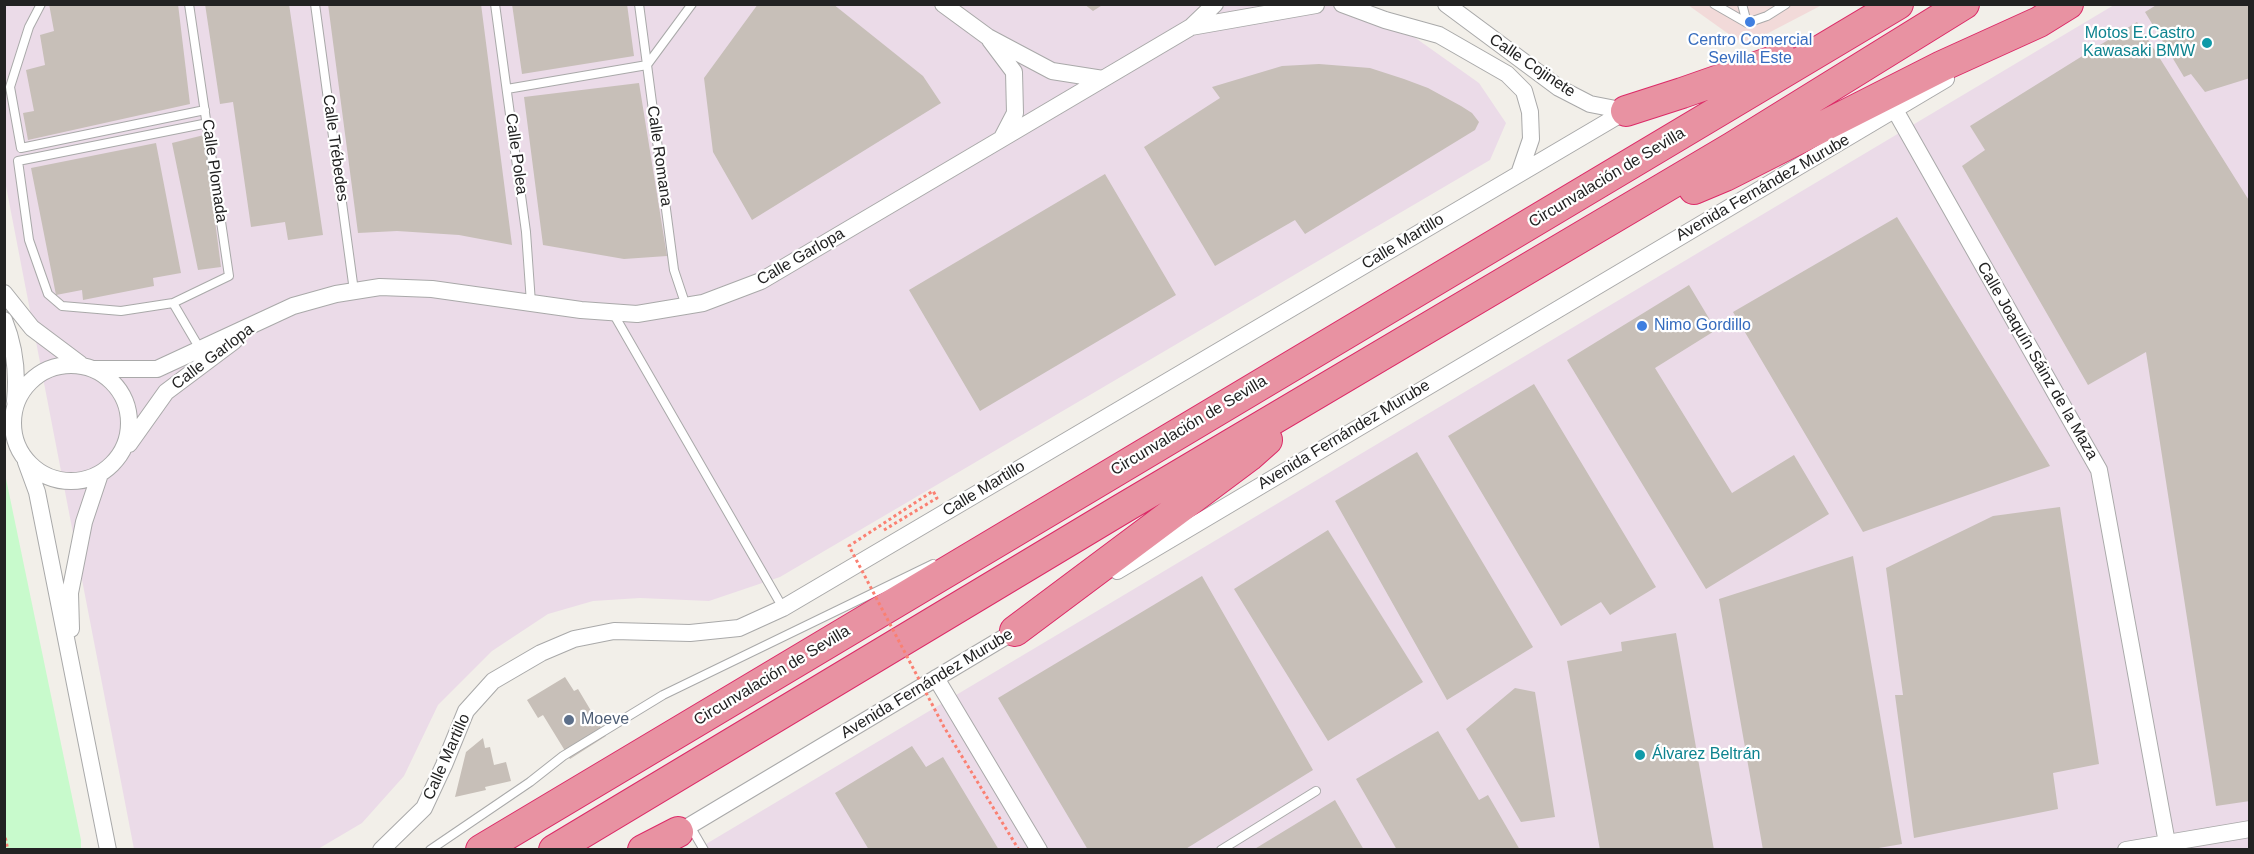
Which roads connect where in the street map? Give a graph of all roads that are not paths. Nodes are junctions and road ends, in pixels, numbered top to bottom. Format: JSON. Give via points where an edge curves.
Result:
{"nodes":[{"id":1,"x":41,"y":4,"type":"edge"},
{"id":2,"x":189,"y":4,"type":"edge"},
{"id":3,"x":315,"y":4,"type":"edge"},
{"id":4,"x":495,"y":4,"type":"edge"},
{"id":5,"x":639,"y":4,"type":"edge"},
{"id":6,"x":692,"y":4,"type":"edge"},
{"id":7,"x":943,"y":4,"type":"edge"},
{"id":8,"x":1215,"y":4,"type":"edge"},
{"id":9,"x":1342,"y":4,"type":"edge"},
{"id":10,"x":1446,"y":4,"type":"edge"},
{"id":11,"x":1714,"y":4,"type":"edge"},
{"id":12,"x":1742,"y":4,"type":"edge"},
{"id":13,"x":1786,"y":4,"type":"edge"},
{"id":14,"x":1898,"y":4,"type":"edge"},
{"id":15,"x":1964,"y":4,"type":"edge"},
{"id":16,"x":2068,"y":4,"type":"edge"},
{"id":17,"x":1318,"y":5,"type":"edge"},
{"id":18,"x":2039,"y":22,"type":"junction"},
{"id":19,"x":1747,"y":23,"type":"junction"},
{"id":20,"x":1191,"y":27,"type":"junction"},
{"id":21,"x":1846,"y":34,"type":"junction"},
{"id":22,"x":988,"y":37,"type":"junction"},
{"id":23,"x":647,"y":65,"type":"junction"},
{"id":24,"x":1103,"y":79,"type":"junction"},
{"id":25,"x":507,"y":88,"type":"junction"},
{"id":26,"x":205,"y":110,"type":"junction"},
{"id":27,"x":1895,"y":110,"type":"junction"},
{"id":28,"x":1626,"y":111,"type":"junction"},
{"id":29,"x":208,"y":123,"type":"junction"},
{"id":30,"x":1001,"y":140,"type":"junction"},
{"id":31,"x":1519,"y":174,"type":"junction"},
{"id":32,"x":1597,"y":229,"type":"junction"},
{"id":33,"x":354,"y":291,"type":"junction"},
{"id":34,"x":4,"y":293,"type":"edge"},
{"id":35,"x":173,"y":303,"type":"junction"},
{"id":36,"x":531,"y":303,"type":"junction"},
{"id":37,"x":686,"y":306,"type":"junction"},
{"id":38,"x":613,"y":312,"type":"junction"},
{"id":39,"x":4,"y":320,"type":"edge"},
{"id":40,"x":258,"y":322,"type":"junction"},
{"id":41,"x":200,"y":349,"type":"junction"},
{"id":42,"x":87,"y":366,"type":"junction"},
{"id":43,"x":1321,"y":392,"type":"junction"},
{"id":44,"x":14,"y":411,"type":"junction"},
{"id":45,"x":9,"y":432,"type":"edge"},
{"id":46,"x":125,"y":450,"type":"junction"},
{"id":47,"x":26,"y":462,"type":"junction"},
{"id":48,"x":99,"y":477,"type":"junction"},
{"id":49,"x":1035,"y":518,"type":"junction"},
{"id":50,"x":969,"y":548,"type":"dead end"},
{"id":51,"x":937,"y":562,"type":"dead end"},
{"id":52,"x":783,"y":608,"type":"junction"},
{"id":53,"x":1015,"y":631,"type":"junction"},
{"id":54,"x":936,"y":678,"type":"junction"},
{"id":55,"x":73,"y":681,"type":"junction"},
{"id":56,"x":1316,"y":791,"type":"dead end"},
{"id":57,"x":684,"y":829,"type":"junction"},
{"id":58,"x":2250,"y":829,"type":"edge"},
{"id":59,"x":2167,"y":843,"type":"junction"},
{"id":60,"x":108,"y":849,"type":"edge"},
{"id":61,"x":381,"y":849,"type":"edge"},
{"id":62,"x":430,"y":849,"type":"edge"},
{"id":63,"x":481,"y":849,"type":"edge"},
{"id":64,"x":554,"y":849,"type":"edge"},
{"id":65,"x":643,"y":849,"type":"edge"},
{"id":66,"x":650,"y":849,"type":"edge"},
{"id":67,"x":704,"y":849,"type":"edge"},
{"id":68,"x":1039,"y":849,"type":"edge"},
{"id":69,"x":1221,"y":849,"type":"edge"},
{"id":70,"x":2126,"y":849,"type":"edge"}],
"edges":[{"from":1,"to":26,"type":"lane","via":[[29,27],[10,87],[21,148]]},
{"from":2,"to":26,"type":"lane","name":"Calle Plomada"},
{"from":3,"to":33,"type":"lane","name":"Calle Trébedes"},
{"from":4,"to":25,"type":"lane","name":"Calle Polea"},
{"from":5,"to":23,"type":"lane","name":"Calle Romana"},
{"from":6,"to":23,"type":"lane"},
{"from":7,"to":22,"type":"street"},
{"from":8,"to":20,"type":"street","name":"Calle Garlopa"},
{"from":9,"to":31,"type":"street","name":"Calle Cojinete","via":[[1439,35],[1507,74],[1524,91],[1530,112],[1531,139]]},
{"from":10,"to":28,"type":"street","name":"Calle Cojinete","via":[[1558,88],[1590,104]]},
{"from":11,"to":19,"type":"lane"},
{"from":12,"to":19,"type":"lane"},
{"from":13,"to":19,"type":"lane"},
{"from":14,"to":21,"type":"highway","name":"Circunvalación de Sevilla"},
{"from":15,"to":32,"type":"highway"},
{"from":16,"to":18,"type":"highway"},
{"from":17,"to":20,"type":"street","name":"Calle Garlopa"},
{"from":18,"to":27,"type":"street","name":"Avenida Fernández Murube"},
{"from":18,"to":32,"type":"highway","via":[[1942,66],[1725,176]]},
{"from":20,"to":24,"type":"street","name":"Calle Garlopa"},
{"from":21,"to":28,"type":"highway"},
{"from":21,"to":49,"type":"highway","name":"Circunvalación de Sevilla"},
{"from":22,"to":24,"type":"street","via":[[1052,71]]},
{"from":22,"to":30,"type":"street","via":[[1014,72],[1015,114]]},
{"from":23,"to":25,"type":"lane"},
{"from":23,"to":37,"type":"lane","name":"Calle Romana","via":[[674,270]]},
{"from":24,"to":30,"type":"street","name":"Calle Garlopa"},
{"from":25,"to":36,"type":"lane","name":"Calle Polea"},
{"from":26,"to":29,"type":"lane","name":"Calle Plomada"},
{"from":27,"to":53,"type":"street","name":"Avenida Fernández Murube"},
{"from":27,"to":59,"type":"street","name":"Calle Joaquín Sáinz de la Maza","via":[[2099,471]]},
{"from":28,"to":31,"type":"street","name":"Calle Martillo"},
{"from":29,"to":35,"type":"lane","name":"Calle Plomada","via":[[229,276]]},
{"from":29,"to":35,"type":"lane","via":[[18,161],[29,240],[48,294],[62,306],[121,311]]},
{"from":30,"to":37,"type":"street","name":"Calle Garlopa","via":[[761,282]]},
{"from":31,"to":52,"type":"street","name":"Calle Martillo"},
{"from":32,"to":43,"type":"highway"},
{"from":33,"to":36,"type":"street","name":"Calle Garlopa","via":[[380,287],[432,289]]},
{"from":33,"to":40,"type":"street","name":"Calle Garlopa","via":[[293,306]]},
{"from":34,"to":42,"type":"street","via":[[32,328]]},
{"from":35,"to":41,"type":"lane"},
{"from":36,"to":38,"type":"street","name":"Calle Garlopa"},
{"from":37,"to":38,"type":"street","name":"Calle Garlopa","via":[[637,314]]},
{"from":38,"to":52,"type":"lane"},
{"from":39,"to":44,"type":"street","via":[[12,339],[17,375]]},
{"from":40,"to":41,"type":"street","name":"Calle Garlopa"},
{"from":40,"to":46,"type":"street","name":"Calle Garlopa","via":[[166,392]]},
{"from":41,"to":42,"type":"street","name":"Calle Garlopa","via":[[156,369]]},
{"from":42,"to":44,"type":"street","via":[[49,368],[25,386]]},
{"from":42,"to":46,"type":"street","via":[[119,388],[131,422]]},
{"from":43,"to":53,"type":"highway","via":[[1249,456]]},
{"from":43,"to":64,"type":"highway"},
{"from":44,"to":45,"type":"street"},
{"from":45,"to":47,"type":"street"},
{"from":46,"to":48,"type":"street"},
{"from":47,"to":48,"type":"street","via":[[58,481]]},
{"from":47,"to":55,"type":"street","via":[[37,492]]},
{"from":48,"to":55,"type":"street","via":[[84,522],[70,593]]},
{"from":49,"to":50,"type":"lane"},
{"from":49,"to":63,"type":"highway","name":"Circunvalación de Sevilla"},
{"from":51,"to":62,"type":"lane","via":[[663,695],[563,756]]},
{"from":52,"to":61,"type":"street","name":"Calle Martillo","via":[[739,627],[690,633],[614,631],[573,639],[493,681],[466,711],[424,808]]},
{"from":53,"to":54,"type":"street","name":"Avenida Fernández Murube"},
{"from":54,"to":57,"type":"street","name":"Avenida Fernández Murube"},
{"from":54,"to":68,"type":"street"},
{"from":55,"to":60,"type":"street"},
{"from":56,"to":69,"type":"lane"},
{"from":57,"to":65,"type":"highway"},
{"from":57,"to":66,"type":"street","name":"Avenida Fernández Murube"},
{"from":57,"to":67,"type":"lane"},
{"from":58,"to":59,"type":"street"},
{"from":59,"to":70,"type":"street"}]}
